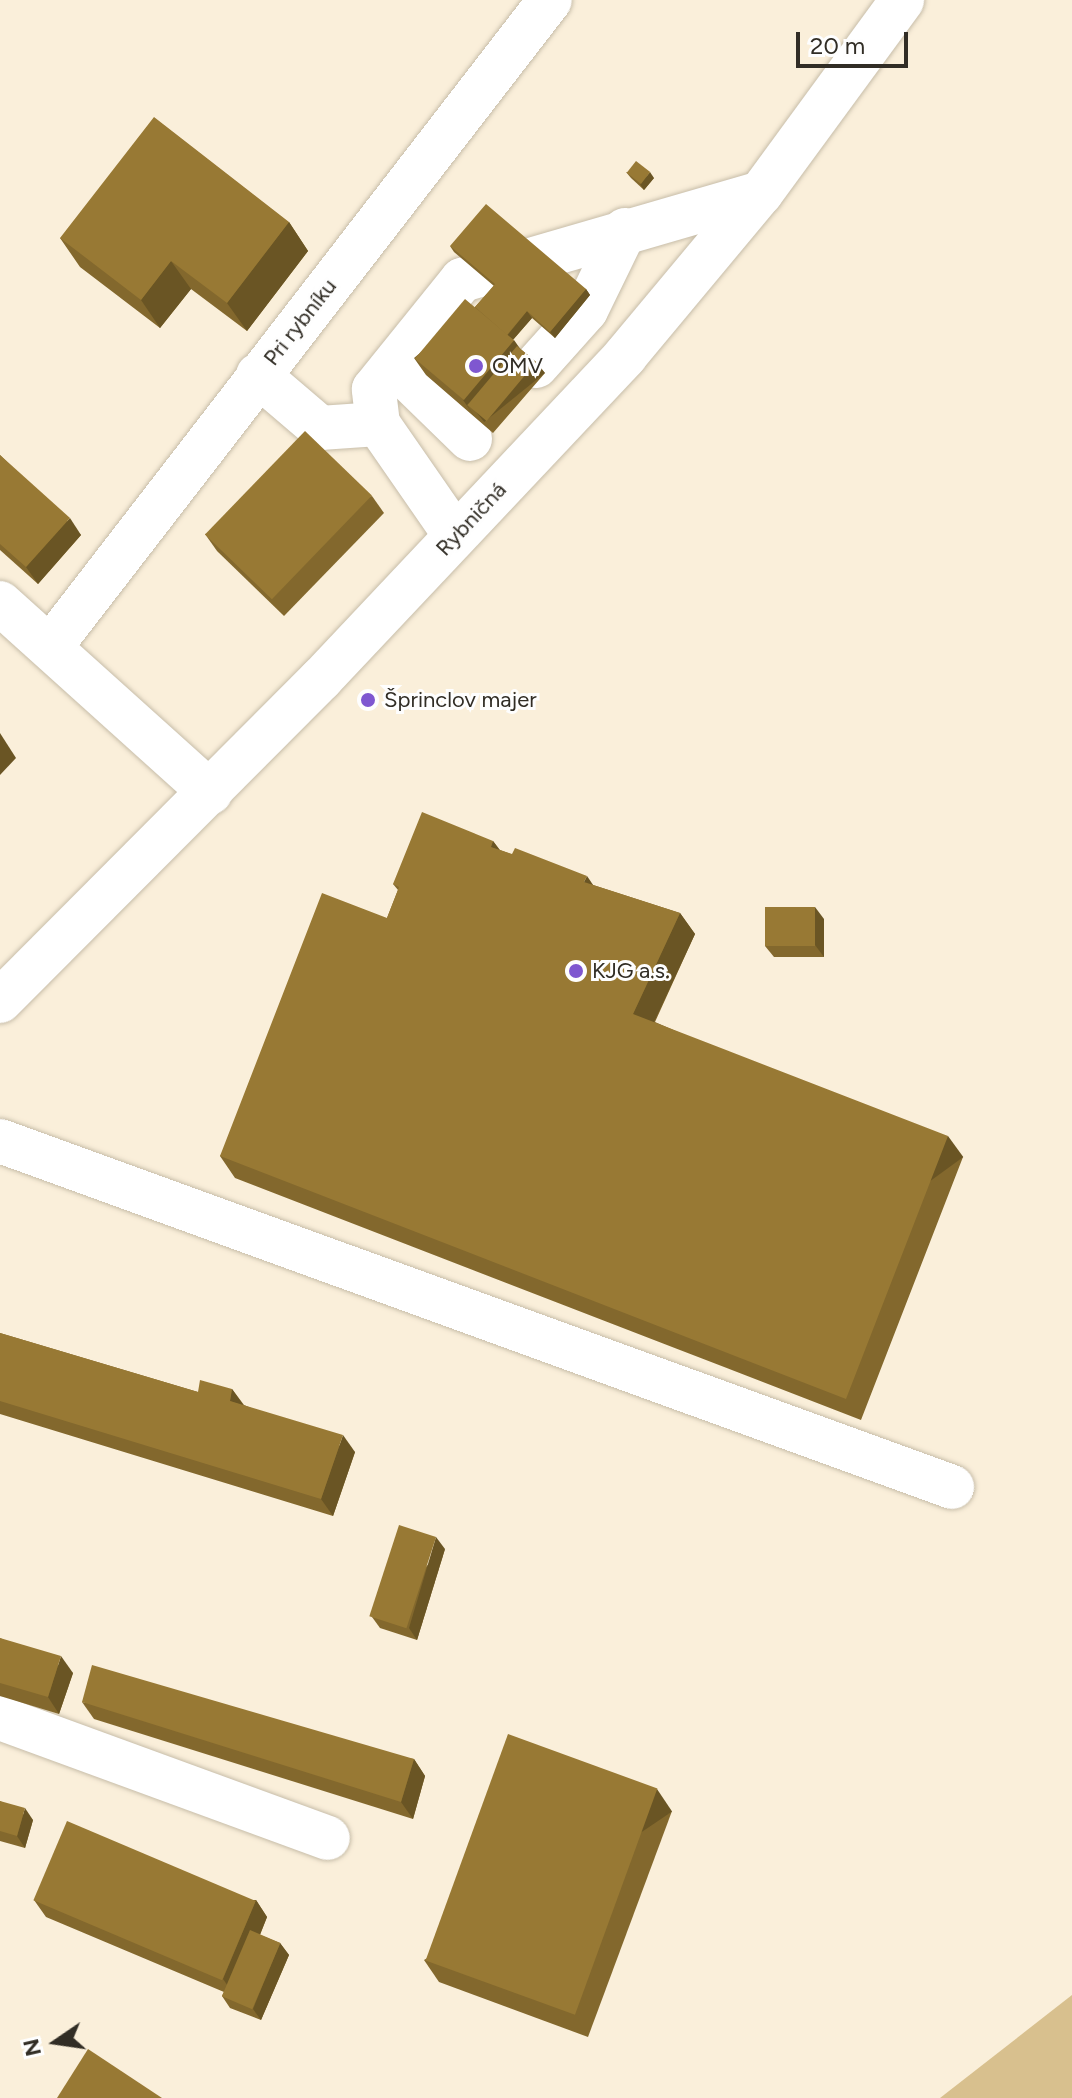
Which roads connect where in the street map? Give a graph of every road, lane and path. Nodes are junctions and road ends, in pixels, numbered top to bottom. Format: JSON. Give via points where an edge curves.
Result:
{"nodes":[{"id":1,"x":550,"y":0,"type":"edge"},
{"id":2,"x":902,"y":0,"type":"edge"},
{"id":3,"x":761,"y":193,"type":"junction"},
{"id":4,"x":625,"y":230,"type":"junction"},
{"id":5,"x":394,"y":365,"type":"junction"},
{"id":6,"x":536,"y":366,"type":"edge"},
{"id":7,"x":258,"y":375,"type":"junction"},
{"id":8,"x":378,"y":424,"type":"junction"},
{"id":9,"x":419,"y":484,"type":"junction"},
{"id":10,"x":455,"y":535,"type":"junction"},
{"id":11,"x":0,"y":603,"type":"edge"},
{"id":12,"x":51,"y":646,"type":"junction"},
{"id":13,"x":210,"y":792,"type":"junction"},
{"id":14,"x":0,"y":1001,"type":"edge"},
{"id":15,"x":0,"y":1141,"type":"edge"},
{"id":16,"x":952,"y":1487,"type":"dead end"},
{"id":17,"x":0,"y":1718,"type":"edge"},
{"id":18,"x":328,"y":1838,"type":"dead end"}],
"edges":[{"from":1,"to":7,"type":"main road","name":"Pri rybníku"},
{"from":2,"to":3,"type":"main road","name":"Rybničná"},
{"from":3,"to":4,"type":"main road"},
{"from":3,"to":10,"type":"main road","name":"Rybničná","via":[[625,356]]},
{"from":4,"to":5,"type":"main road","via":[[462,280]]},
{"from":4,"to":6,"type":"main road","via":[[586,310]]},
{"from":5,"to":8,"type":"main road","via":[[374,389]]},
{"from":5,"to":9,"type":"main road","via":[[477,432]]},
{"from":7,"to":8,"type":"main road","via":[[320,428]]},
{"from":7,"to":12,"type":"main road","name":"Pri rybníku"},
{"from":8,"to":9,"type":"main road"},
{"from":9,"to":10,"type":"main road"},
{"from":10,"to":13,"type":"main road","name":"Rybničná"},
{"from":11,"to":12,"type":"main road"},
{"from":12,"to":13,"type":"main road"},
{"from":13,"to":14,"type":"main road","name":"Rybničná"},
{"from":15,"to":16,"type":"main road"},
{"from":17,"to":18,"type":"main road"}]}
